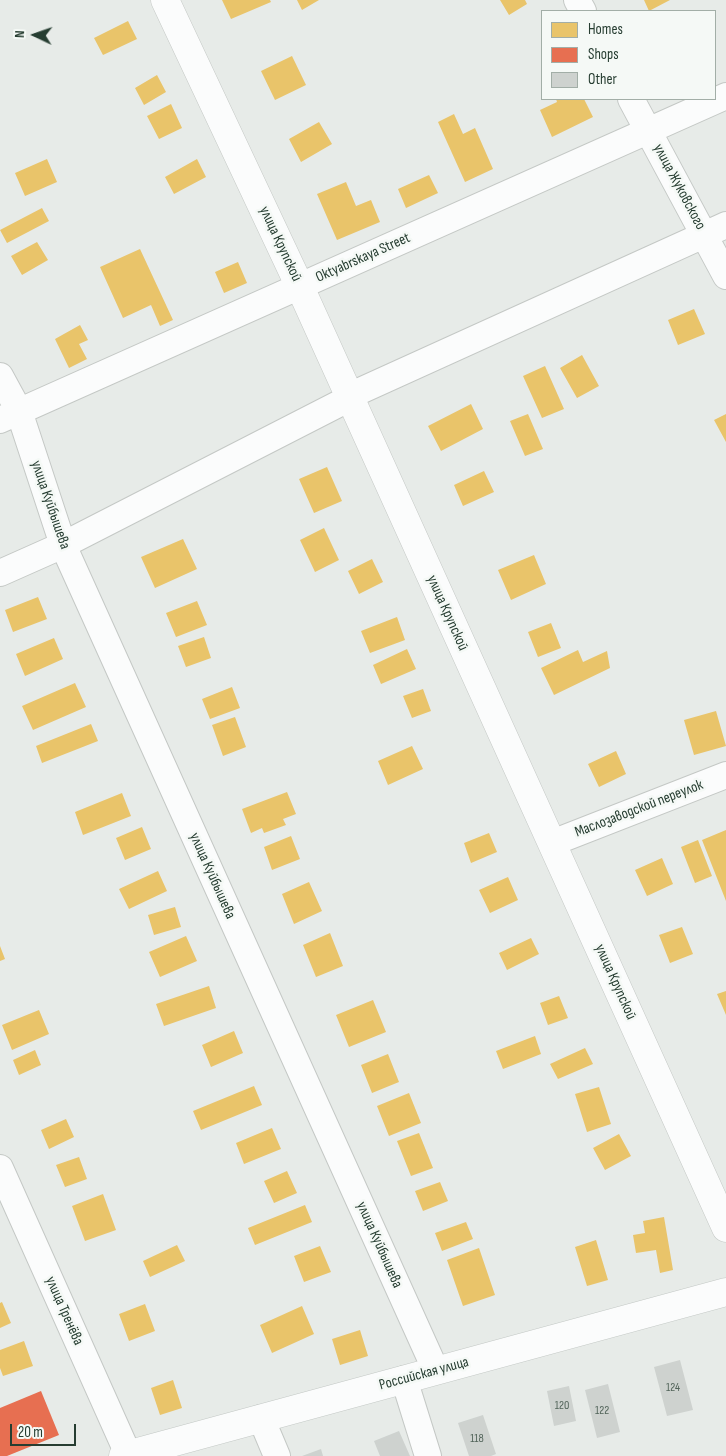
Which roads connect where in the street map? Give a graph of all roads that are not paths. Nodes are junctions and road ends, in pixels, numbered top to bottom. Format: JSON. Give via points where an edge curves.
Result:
{"nodes":[{"id":1,"x":165,"y":0,"type":"edge"},
{"id":2,"x":726,"y":96,"type":"edge"},
{"id":3,"x":632,"y":100,"type":"edge"},
{"id":4,"x":649,"y":130,"type":"junction"},
{"id":5,"x":715,"y":230,"type":"edge"},
{"id":6,"x":726,"y":276,"type":"edge"},
{"id":7,"x":300,"y":287,"type":"junction"},
{"id":8,"x":0,"y":376,"type":"edge"},
{"id":9,"x":349,"y":397,"type":"junction"},
{"id":10,"x":9,"y":416,"type":"edge"},
{"id":11,"x":63,"y":545,"type":"junction"},
{"id":12,"x":0,"y":573,"type":"edge"},
{"id":13,"x":726,"y":775,"type":"edge"},
{"id":14,"x":552,"y":843,"type":"junction"},
{"id":15,"x":0,"y":1168,"type":"edge"},
{"id":16,"x":726,"y":1228,"type":"edge"},
{"id":17,"x":726,"y":1292,"type":"edge"},
{"id":18,"x":436,"y":1371,"type":"junction"},
{"id":19,"x":404,"y":1379,"type":"junction"},
{"id":20,"x":261,"y":1418,"type":"junction"},
{"id":21,"x":125,"y":1455,"type":"edge"},
{"id":22,"x":277,"y":1456,"type":"edge"},
{"id":23,"x":428,"y":1456,"type":"edge"}],
"edges":[{"from":1,"to":7,"type":"street","name":"улица Крупской"},
{"from":2,"to":4,"type":"street","name":"Oktyabrskaya Street"},
{"from":3,"to":4,"type":"street","name":"улица Жуковского"},
{"from":4,"to":5,"type":"street","name":"улица Жуковского"},
{"from":4,"to":7,"type":"street","name":"Oktyabrskaya Street"},
{"from":5,"to":6,"type":"street","name":"улица Жуковского"},
{"from":5,"to":9,"type":"street"},
{"from":7,"to":9,"type":"street","name":"улица Крупской"},
{"from":7,"to":10,"type":"street","name":"Oktyabrskaya Street"},
{"from":8,"to":10,"type":"street","name":"улица Куйбышева"},
{"from":9,"to":11,"type":"street"},
{"from":9,"to":14,"type":"street","name":"улица Крупской"},
{"from":10,"to":11,"type":"street","name":"улица Куйбышева"},
{"from":11,"to":12,"type":"street"},
{"from":11,"to":18,"type":"street","name":"улица Куйбышева"},
{"from":13,"to":14,"type":"street","name":"Маслозаводской переулок"},
{"from":14,"to":16,"type":"street","name":"улица Крупской"},
{"from":15,"to":21,"type":"street","name":"улица Тренёва"},
{"from":17,"to":18,"type":"street","name":"Российская улица"},
{"from":18,"to":19,"type":"street","name":"Российская улица"},
{"from":19,"to":20,"type":"street","name":"Российская улица"},
{"from":19,"to":23,"type":"street"},
{"from":20,"to":21,"type":"street","name":"Российская улица"},
{"from":20,"to":22,"type":"street"}]}
